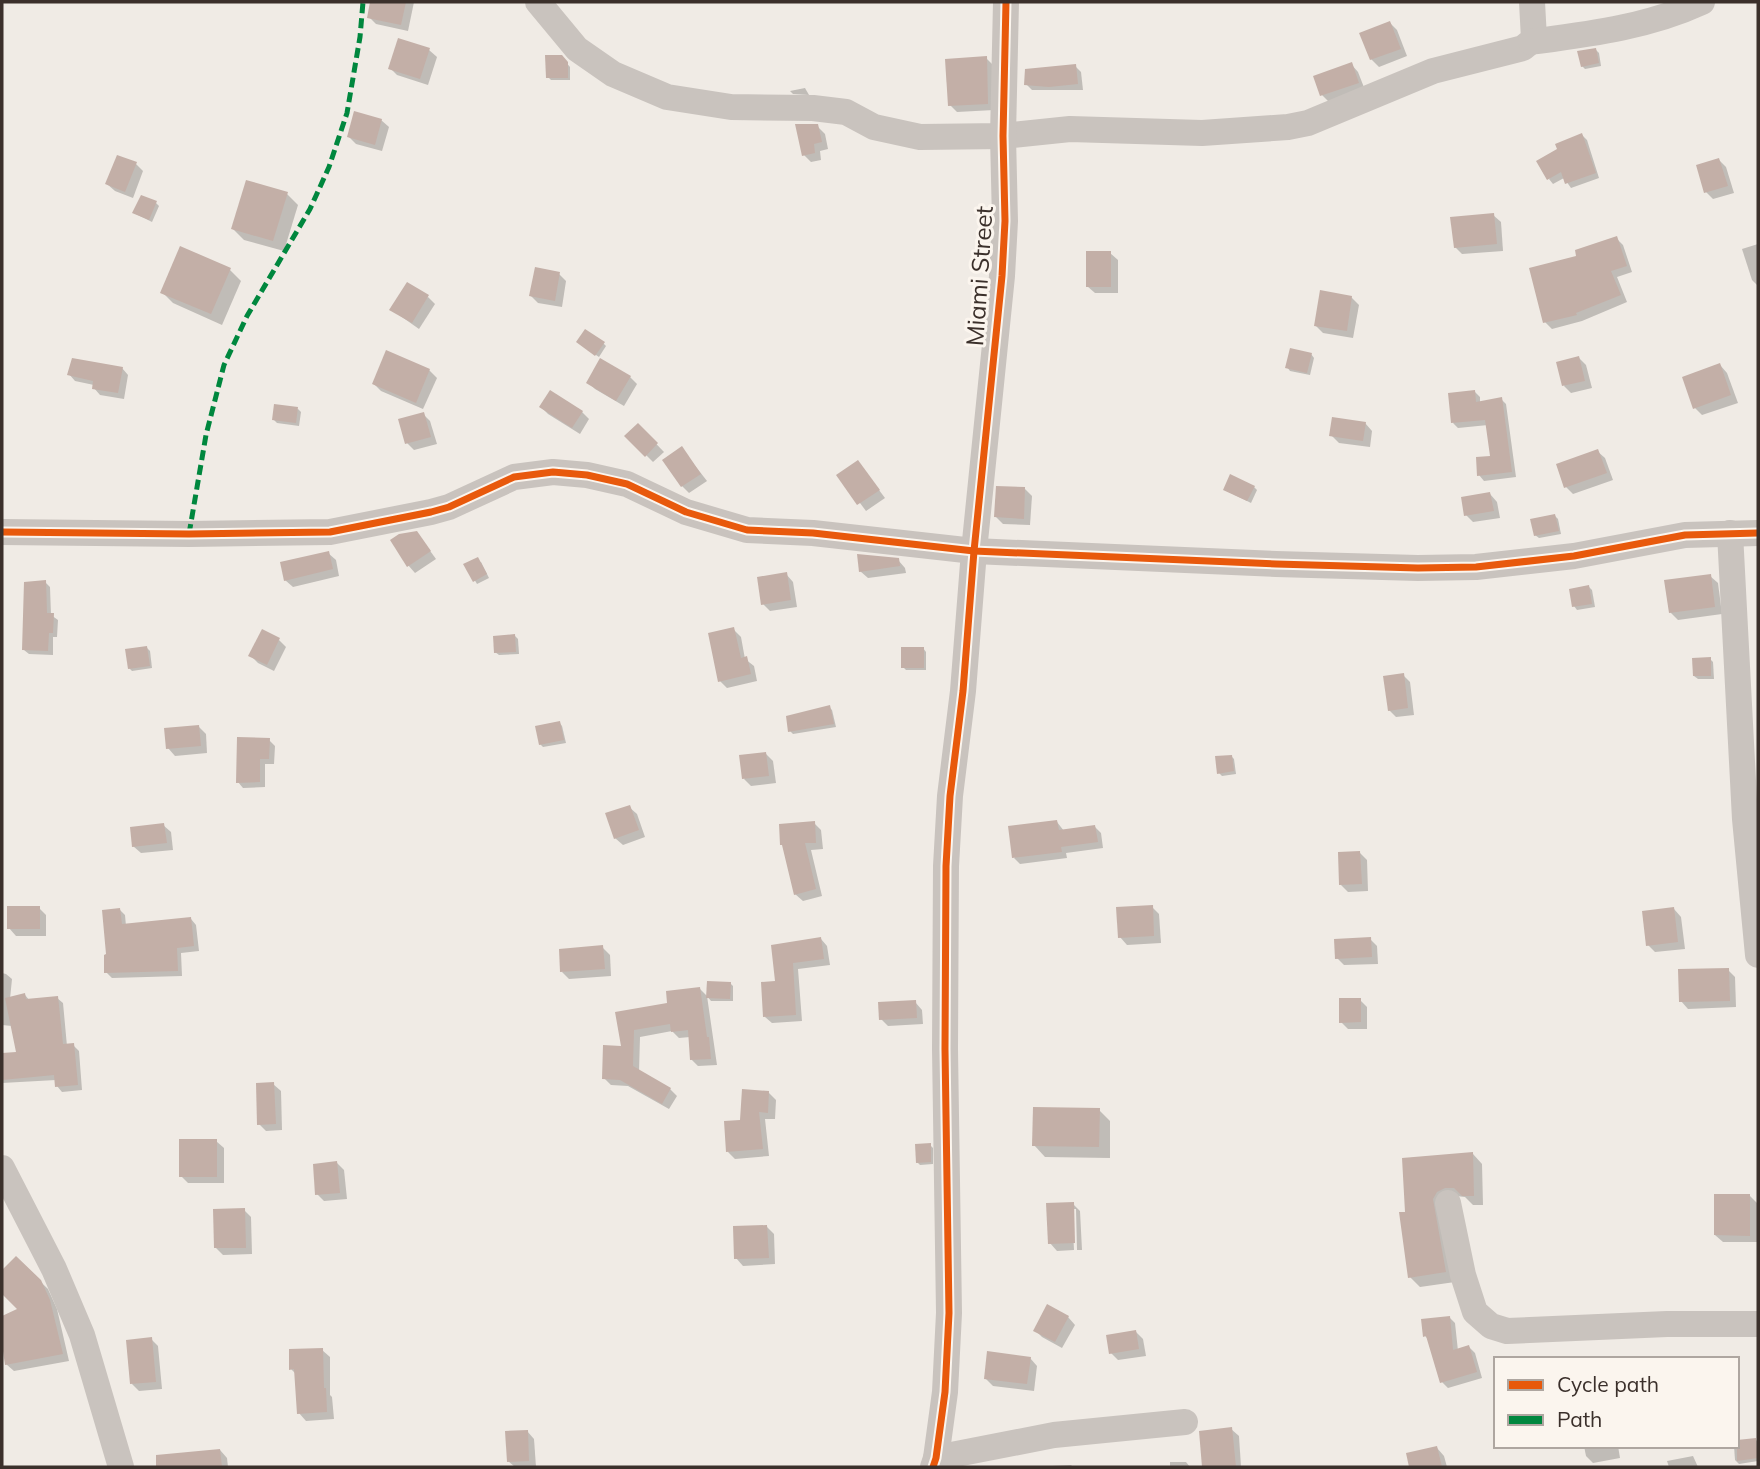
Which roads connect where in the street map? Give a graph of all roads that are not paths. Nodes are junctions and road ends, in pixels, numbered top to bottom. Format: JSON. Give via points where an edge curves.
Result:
{"nodes":[{"id":1,"x":538,"y":2,"type":"edge"},
{"id":2,"x":1006,"y":2,"type":"edge"},
{"id":3,"x":1532,"y":2,"type":"edge"},
{"id":4,"x":1702,"y":2,"type":"edge"},
{"id":5,"x":1531,"y":42,"type":"junction"},
{"id":6,"x":1003,"y":136,"type":"junction"},
{"id":7,"x":2,"y":532,"type":"edge"},
{"id":8,"x":1730,"y":533,"type":"junction"},
{"id":9,"x":1758,"y":533,"type":"edge"},
{"id":10,"x":974,"y":551,"type":"junction"},
{"id":11,"x":1758,"y":955,"type":"edge"},
{"id":12,"x":2,"y":1168,"type":"edge"},
{"id":13,"x":1448,"y":1203,"type":"dead end"},
{"id":14,"x":1758,"y":1324,"type":"edge"},
{"id":15,"x":1185,"y":1422,"type":"dead end"},
{"id":16,"x":934,"y":1463,"type":"edge"},
{"id":17,"x":121,"y":1467,"type":"edge"}],
"edges":[{"from":1,"to":6,"type":"street","via":[[577,49],[613,74],[667,97],[731,107],[846,112],[874,127],[920,137]]},
{"from":2,"to":6,"type":"street","name":"Miami Street"},
{"from":3,"to":5,"type":"street","via":[[1535,34]]},
{"from":4,"to":5,"type":"street","via":[[1625,28]]},
{"from":5,"to":6,"type":"street","via":[[1433,71],[1288,127],[1202,133],[1070,129]]},
{"from":6,"to":10,"type":"street","name":"Miami Street","via":[[1002,276]]},
{"from":7,"to":10,"type":"street","via":[[330,532],[431,512],[514,477],[553,472],[627,484],[686,512],[747,530]]},
{"from":8,"to":9,"type":"street"},
{"from":8,"to":10,"type":"street","via":[[1464,567]]},
{"from":8,"to":11,"type":"street","via":[[1745,819]]},
{"from":10,"to":16,"type":"street","name":"Miami Street","via":[[946,866],[949,1313],[945,1392]]},
{"from":12,"to":17,"type":"street","via":[[82,1335]]},
{"from":13,"to":14,"type":"street","via":[[1475,1312],[1491,1326],[1507,1331]]},
{"from":15,"to":16,"type":"street","via":[[1054,1434]]}]}
